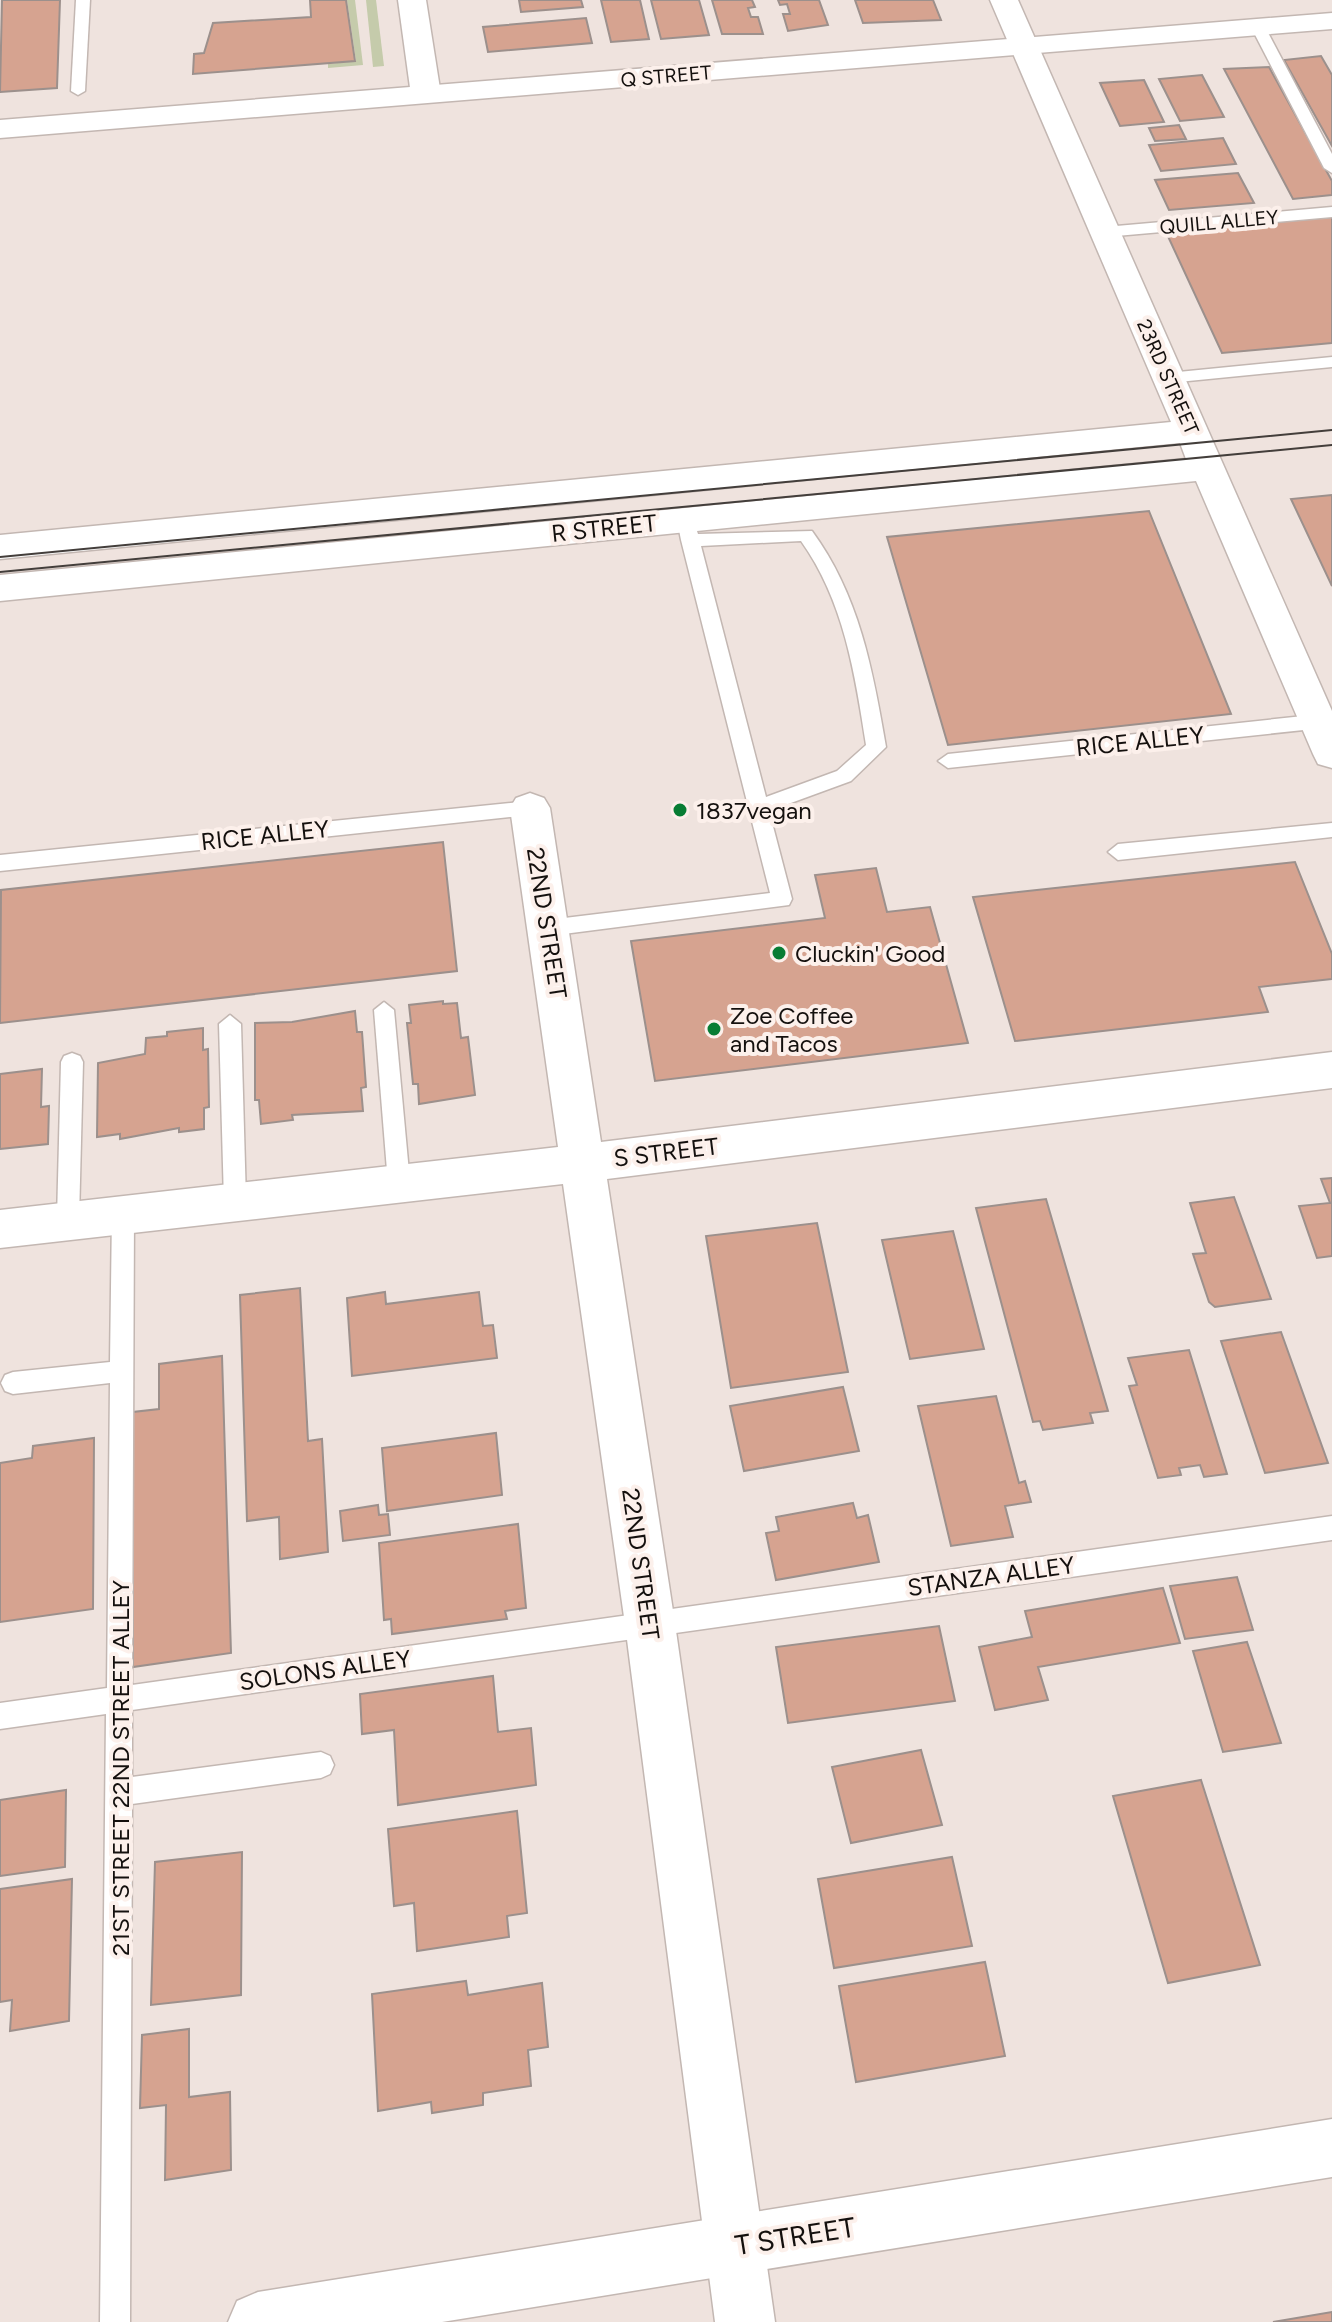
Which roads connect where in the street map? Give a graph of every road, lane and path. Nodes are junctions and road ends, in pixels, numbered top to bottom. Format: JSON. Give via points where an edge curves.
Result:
{"nodes":[{"id":1,"x":83,"y":0,"type":"edge"},
{"id":2,"x":412,"y":0,"type":"edge"},
{"id":3,"x":1004,"y":0,"type":"edge"},
{"id":4,"x":1332,"y":21,"type":"edge"},
{"id":5,"x":1258,"y":27,"type":"junction"},
{"id":6,"x":1024,"y":46,"type":"junction"},
{"id":7,"x":78,"y":91,"type":"dead end"},
{"id":8,"x":426,"y":95,"type":"junction"},
{"id":9,"x":0,"y":129,"type":"edge"},
{"id":10,"x":1332,"y":168,"type":"edge"},
{"id":11,"x":1332,"y":212,"type":"edge"},
{"id":12,"x":1105,"y":232,"type":"junction"},
{"id":13,"x":1332,"y":362,"type":"edge"},
{"id":14,"x":1168,"y":378,"type":"junction"},
{"id":15,"x":1192,"y":431,"type":"junction"},
{"id":16,"x":1208,"y":468,"type":"junction"},
{"id":17,"x":688,"y":530,"type":"junction"},
{"id":18,"x":0,"y":547,"type":"edge"},
{"id":19,"x":0,"y":588,"type":"edge"},
{"id":20,"x":1327,"y":732,"type":"edge"},
{"id":21,"x":948,"y":761,"type":"dead end"},
{"id":22,"x":759,"y":807,"type":"junction"},
{"id":23,"x":530,"y":808,"type":"joint"},
{"id":24,"x":1332,"y":830,"type":"edge"},
{"id":25,"x":1118,"y":852,"type":"dead end"},
{"id":26,"x":0,"y":863,"type":"edge"},
{"id":27,"x":548,"y":928,"type":"junction"},
{"id":28,"x":384,"y":1010,"type":"dead end"},
{"id":29,"x":230,"y":1024,"type":"dead end"},
{"id":30,"x":72,"y":1062,"type":"dead end"},
{"id":31,"x":1332,"y":1070,"type":"edge"},
{"id":32,"x":582,"y":1163,"type":"junction"},
{"id":33,"x":399,"y":1183,"type":"junction"},
{"id":34,"x":235,"y":1201,"type":"junction"},
{"id":35,"x":123,"y":1213,"type":"junction"},
{"id":36,"x":68,"y":1219,"type":"junction"},
{"id":37,"x":0,"y":1229,"type":"edge"},
{"id":38,"x":122,"y":1371,"type":"junction"},
{"id":39,"x":13,"y":1383,"type":"dead end"},
{"id":40,"x":1332,"y":1528,"type":"edge"},
{"id":41,"x":650,"y":1624,"type":"junction"},
{"id":42,"x":121,"y":1699,"type":"junction"},
{"id":43,"x":0,"y":1716,"type":"edge"},
{"id":44,"x":321,"y":1765,"type":"dead end"},
{"id":45,"x":120,"y":1792,"type":"junction"},
{"id":46,"x":1332,"y":2148,"type":"edge"},
{"id":47,"x":735,"y":2246,"type":"junction"},
{"id":48,"x":115,"y":2322,"type":"edge"},
{"id":49,"x":258,"y":2322,"type":"edge"},
{"id":50,"x":745,"y":2322,"type":"edge"}],
"edges":[{"from":1,"to":7,"type":"lane"},
{"from":2,"to":8,"type":"street"},
{"from":3,"to":6,"type":"street","name":"23RD STREET"},
{"from":4,"to":5,"type":"street","name":"Q STREET"},
{"from":5,"to":6,"type":"street","name":"Q STREET"},
{"from":5,"to":10,"type":"lane"},
{"from":6,"to":8,"type":"street","name":"Q STREET"},
{"from":6,"to":12,"type":"street","name":"23RD STREET"},
{"from":8,"to":9,"type":"street","name":"Q STREET"},
{"from":11,"to":12,"type":"lane","name":"QUILL ALLEY"},
{"from":12,"to":14,"type":"street","name":"23RD STREET"},
{"from":13,"to":14,"type":"lane"},
{"from":14,"to":15,"type":"street","name":"23RD STREET"},
{"from":15,"to":16,"type":"street","name":"23RD STREET"},
{"from":15,"to":18,"type":"street","name":"R STREET"},
{"from":16,"to":17,"type":"street","name":"R STREET"},
{"from":16,"to":20,"type":"street","name":"23RD STREET"},
{"from":17,"to":19,"type":"street","name":"R STREET"},
{"from":17,"to":22,"type":"lane"},
{"from":17,"to":22,"type":"lane","via":[[806,535],[822,554],[863,660],[876,747],[844,776]]},
{"from":20,"to":21,"type":"lane","name":"RICE ALLEY"},
{"from":22,"to":27,"type":"lane","via":[[782,899]]},
{"from":23,"to":26,"type":"lane","name":"RICE ALLEY"},
{"from":23,"to":27,"type":"street","name":"22ND STREET"},
{"from":24,"to":25,"type":"lane"},
{"from":27,"to":32,"type":"street","name":"22ND STREET"},
{"from":28,"to":33,"type":"lane"},
{"from":29,"to":34,"type":"lane"},
{"from":30,"to":36,"type":"lane"},
{"from":31,"to":32,"type":"street","name":"S STREET"},
{"from":32,"to":33,"type":"street","name":"S STREET"},
{"from":32,"to":41,"type":"street","name":"22ND STREET"},
{"from":33,"to":34,"type":"street","name":"S STREET"},
{"from":34,"to":35,"type":"street","name":"S STREET"},
{"from":35,"to":36,"type":"street","name":"S STREET"},
{"from":35,"to":38,"type":"lane","name":"21ST STREET 22ND STREET ALLEY"},
{"from":36,"to":37,"type":"street","name":"S STREET"},
{"from":38,"to":39,"type":"lane"},
{"from":38,"to":42,"type":"lane","name":"21ST STREET 22ND STREET ALLEY"},
{"from":40,"to":41,"type":"lane","name":"STANZA ALLEY"},
{"from":41,"to":42,"type":"lane","name":"SOLONS ALLEY"},
{"from":41,"to":47,"type":"street","name":"22ND STREET"},
{"from":42,"to":43,"type":"lane","name":"SOLONS ALLEY"},
{"from":42,"to":45,"type":"lane","name":"21ST STREET 22ND STREET ALLEY"},
{"from":44,"to":45,"type":"lane"},
{"from":45,"to":48,"type":"lane","name":"21ST STREET 22ND STREET ALLEY"},
{"from":46,"to":47,"type":"street","name":"T STREET"},
{"from":47,"to":49,"type":"street","name":"T STREET"},
{"from":47,"to":50,"type":"street","name":"22ND STREET"}]}
